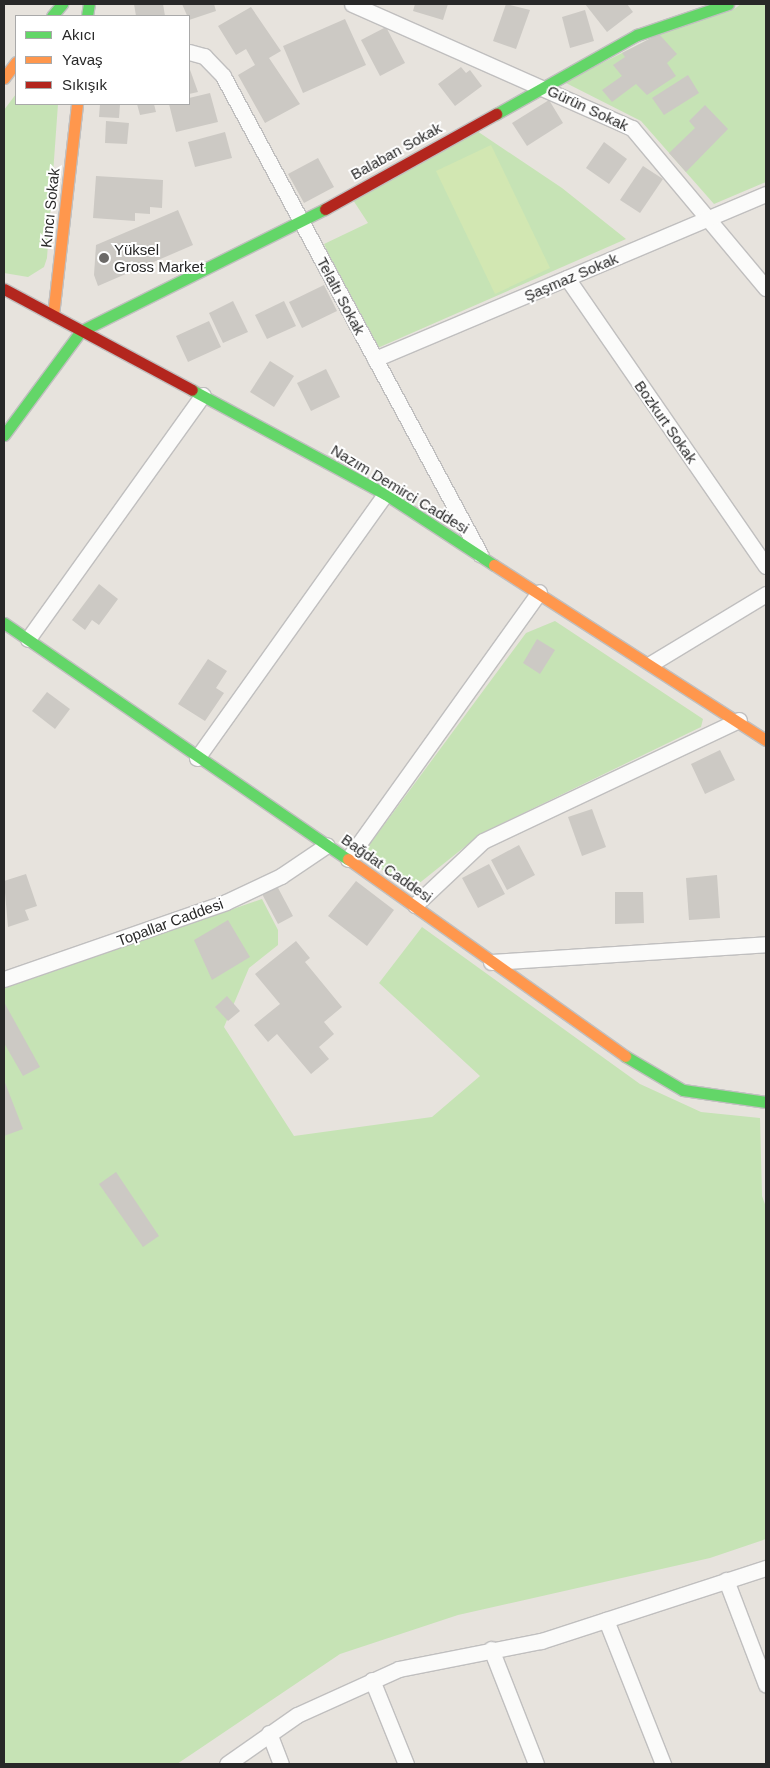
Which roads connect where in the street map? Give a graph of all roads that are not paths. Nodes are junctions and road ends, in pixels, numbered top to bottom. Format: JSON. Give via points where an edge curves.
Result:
{"nodes":[{"id":1,"x":62,"y":4,"type":"edge"},
{"id":2,"x":352,"y":4,"type":"edge"},
{"id":3,"x":728,"y":4,"type":"edge"},
{"id":4,"x":53,"y":15,"type":"edge"},
{"id":5,"x":190,"y":52,"type":"edge"},
{"id":6,"x":541,"y":86,"type":"junction"},
{"id":7,"x":77,"y":105,"type":"edge"},
{"id":8,"x":766,"y":194,"type":"edge"},
{"id":9,"x":712,"y":218,"type":"junction"},
{"id":10,"x":302,"y":222,"type":"junction"},
{"id":11,"x":567,"y":278,"type":"junction"},
{"id":12,"x":766,"y":288,"type":"edge"},
{"id":13,"x":4,"y":289,"type":"edge"},
{"id":14,"x":53,"y":315,"type":"junction"},
{"id":15,"x":81,"y":331,"type":"junction"},
{"id":16,"x":375,"y":359,"type":"junction"},
{"id":17,"x":203,"y":394,"type":"junction"},
{"id":18,"x":4,"y":435,"type":"edge"},
{"id":19,"x":385,"y":494,"type":"junction"},
{"id":20,"x":480,"y":554,"type":"junction"},
{"id":21,"x":766,"y":566,"type":"edge"},
{"id":22,"x":540,"y":592,"type":"junction"},
{"id":23,"x":766,"y":594,"type":"edge"},
{"id":24,"x":4,"y":623,"type":"edge"},
{"id":25,"x":28,"y":639,"type":"junction"},
{"id":26,"x":652,"y":663,"type":"junction"},
{"id":27,"x":739,"y":720,"type":"junction"},
{"id":28,"x":766,"y":740,"type":"edge"},
{"id":29,"x":197,"y":758,"type":"junction"},
{"id":30,"x":327,"y":845,"type":"junction"},
{"id":31,"x":348,"y":859,"type":"junction"},
{"id":32,"x":414,"y":905,"type":"junction"},
{"id":33,"x":766,"y":944,"type":"edge"},
{"id":34,"x":491,"y":962,"type":"junction"},
{"id":35,"x":4,"y":979,"type":"edge"},
{"id":36,"x":766,"y":1102,"type":"edge"},
{"id":37,"x":766,"y":1568,"type":"edge"},
{"id":38,"x":726,"y":1580,"type":"junction"},
{"id":39,"x":606,"y":1620,"type":"junction"},
{"id":40,"x":491,"y":1649,"type":"junction"},
{"id":41,"x":372,"y":1680,"type":"junction"},
{"id":42,"x":766,"y":1685,"type":"edge"},
{"id":43,"x":269,"y":1732,"type":"junction"},
{"id":44,"x":227,"y":1764,"type":"edge"},
{"id":45,"x":281,"y":1764,"type":"edge"},
{"id":46,"x":406,"y":1764,"type":"edge"},
{"id":47,"x":536,"y":1764,"type":"edge"},
{"id":48,"x":664,"y":1764,"type":"edge"}],
"edges":[{"from":1,"to":4,"type":"main road"},
{"from":2,"to":6,"type":"street","name":"Gürün Sokak"},
{"from":3,"to":6,"type":"main road","name":"Balaban Sokak","via":[[637,35]]},
{"from":5,"to":10,"type":"street","name":"Telaltı Sokak","via":[[204,56],[223,76]]},
{"from":6,"to":9,"type":"street","name":"Gürün Sokak","via":[[632,128]]},
{"from":6,"to":10,"type":"main road","name":"Balaban Sokak"},
{"from":7,"to":14,"type":"main road","name":"Kıncı Sokak"},
{"from":8,"to":9,"type":"street","name":"Şaşmaz Sokak"},
{"from":9,"to":11,"type":"street","name":"Şaşmaz Sokak"},
{"from":9,"to":12,"type":"street","name":"Gürün Sokak"},
{"from":10,"to":15,"type":"main road","name":"Balaban Sokak"},
{"from":10,"to":16,"type":"street","name":"Telaltı Sokak"},
{"from":11,"to":16,"type":"street","name":"Şaşmaz Sokak"},
{"from":11,"to":21,"type":"street","name":"Bozkurt Sokak"},
{"from":13,"to":14,"type":"main road","name":"Nazım Demirci Caddesi"},
{"from":14,"to":15,"type":"main road","name":"Nazım Demirci Caddesi"},
{"from":15,"to":17,"type":"main road","name":"Nazım Demirci Caddesi"},
{"from":15,"to":18,"type":"main road"},
{"from":16,"to":20,"type":"street","name":"Telaltı Sokak"},
{"from":17,"to":19,"type":"main road","name":"Nazım Demirci Caddesi"},
{"from":17,"to":25,"type":"street"},
{"from":19,"to":20,"type":"main road","name":"Nazım Demirci Caddesi"},
{"from":19,"to":29,"type":"street"},
{"from":20,"to":22,"type":"main road","name":"Nazım Demirci Caddesi"},
{"from":22,"to":26,"type":"main road","name":"Nazım Demirci Caddesi"},
{"from":22,"to":31,"type":"street"},
{"from":23,"to":26,"type":"street"},
{"from":24,"to":25,"type":"main road","name":"Bağdat Caddesi"},
{"from":25,"to":29,"type":"main road","name":"Bağdat Caddesi"},
{"from":26,"to":27,"type":"main road","name":"Nazım Demirci Caddesi"},
{"from":27,"to":28,"type":"main road","name":"Nazım Demirci Caddesi"},
{"from":27,"to":32,"type":"street","via":[[483,841]]},
{"from":29,"to":30,"type":"main road","name":"Bağdat Caddesi"},
{"from":30,"to":31,"type":"main road","name":"Bağdat Caddesi"},
{"from":30,"to":35,"type":"street","name":"Topallar Caddesi","via":[[281,876],[226,902]]},
{"from":31,"to":32,"type":"main road","name":"Bağdat Caddesi"},
{"from":32,"to":34,"type":"main road","name":"Bağdat Caddesi"},
{"from":33,"to":34,"type":"street"},
{"from":34,"to":36,"type":"main road","name":"Bağdat Caddesi","via":[[665,1080],[707,1097]]},
{"from":37,"to":38,"type":"street"},
{"from":38,"to":39,"type":"street"},
{"from":38,"to":42,"type":"street"},
{"from":39,"to":40,"type":"street","via":[[541,1640]]},
{"from":39,"to":48,"type":"street"},
{"from":40,"to":41,"type":"street","via":[[424,1662]]},
{"from":40,"to":47,"type":"street"},
{"from":41,"to":43,"type":"street","via":[[323,1701]]},
{"from":41,"to":46,"type":"street"},
{"from":43,"to":44,"type":"street"},
{"from":43,"to":45,"type":"street"}]}
